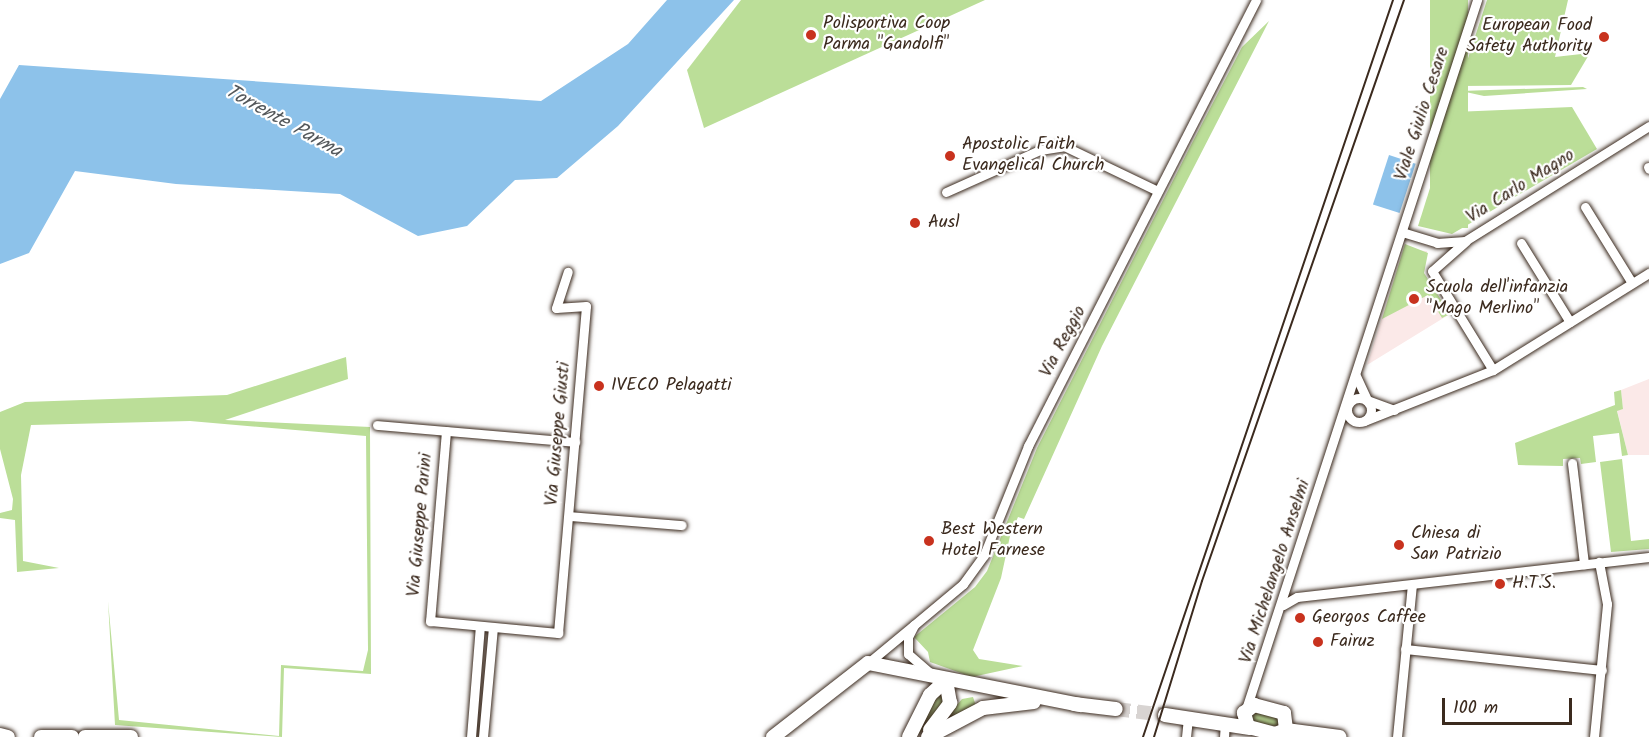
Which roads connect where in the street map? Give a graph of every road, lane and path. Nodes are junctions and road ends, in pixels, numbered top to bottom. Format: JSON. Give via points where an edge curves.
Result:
{"nodes":[{"id":1,"x":1256,"y":0,"type":"edge"},
{"id":2,"x":1475,"y":2,"type":"edge"},
{"id":3,"x":1649,"y":126,"type":"edge"},
{"id":4,"x":1158,"y":191,"type":"junction"},
{"id":5,"x":945,"y":192,"type":"dead end"},
{"id":6,"x":1585,"y":207,"type":"dead end"},
{"id":7,"x":1402,"y":232,"type":"junction"},
{"id":8,"x":1421,"y":238,"type":"junction"},
{"id":9,"x":1468,"y":240,"type":"junction"},
{"id":10,"x":1521,"y":243,"type":"dead end"},
{"id":11,"x":1433,"y":264,"type":"junction"},
{"id":12,"x":568,"y":272,"type":"dead end"},
{"id":13,"x":1649,"y":273,"type":"edge"},
{"id":14,"x":1632,"y":284,"type":"junction"},
{"id":15,"x":1570,"y":322,"type":"junction"},
{"id":16,"x":1493,"y":370,"type":"junction"},
{"id":17,"x":1356,"y":376,"type":"junction"},
{"id":18,"x":1367,"y":400,"type":"junction"},
{"id":19,"x":1347,"y":405,"type":"junction"},
{"id":20,"x":1394,"y":410,"type":"junction"},
{"id":21,"x":1362,"y":422,"type":"junction"},
{"id":22,"x":377,"y":425,"type":"dead end"},
{"id":23,"x":446,"y":431,"type":"junction"},
{"id":24,"x":575,"y":441,"type":"junction"},
{"id":25,"x":1334,"y":443,"type":"junction"},
{"id":26,"x":1572,"y":463,"type":"dead end"},
{"id":27,"x":569,"y":516,"type":"junction"},
{"id":28,"x":682,"y":525,"type":"dead end"},
{"id":29,"x":1649,"y":557,"type":"edge"},
{"id":30,"x":1599,"y":562,"type":"junction"},
{"id":31,"x":1584,"y":564,"type":"junction"},
{"id":32,"x":1412,"y":585,"type":"junction"},
{"id":33,"x":1289,"y":586,"type":"junction"},
{"id":34,"x":1297,"y":597,"type":"junction"},
{"id":35,"x":1281,"y":610,"type":"junction"},
{"id":36,"x":914,"y":625,"type":"junction"},
{"id":37,"x":480,"y":626,"type":"junction"},
{"id":38,"x":493,"y":627,"type":"junction"},
{"id":39,"x":1405,"y":649,"type":"junction"},
{"id":40,"x":868,"y":663,"type":"junction"},
{"id":41,"x":1602,"y":670,"type":"junction"},
{"id":42,"x":940,"y":678,"type":"junction"},
{"id":43,"x":1265,"y":685,"type":"dead end"},
{"id":44,"x":1081,"y":705,"type":"junction"},
{"id":45,"x":1262,"y":708,"type":"junction"},
{"id":46,"x":1116,"y":709,"type":"tunnel mouth"},
{"id":47,"x":1246,"y":709,"type":"junction"},
{"id":48,"x":800,"y":715,"type":"junction"},
{"id":49,"x":1165,"y":715,"type":"tunnel mouth"},
{"id":50,"x":1188,"y":718,"type":"junction"},
{"id":51,"x":1225,"y":722,"type":"junction"},
{"id":52,"x":1250,"y":728,"type":"junction"},
{"id":53,"x":1270,"y":734,"type":"edge"},
{"id":54,"x":1284,"y":734,"type":"edge"},
{"id":55,"x":0,"y":735,"type":"edge"},
{"id":56,"x":8,"y":737,"type":"edge"},
{"id":57,"x":41,"y":737,"type":"edge"},
{"id":58,"x":72,"y":737,"type":"edge"},
{"id":59,"x":85,"y":737,"type":"edge"},
{"id":60,"x":131,"y":737,"type":"edge"},
{"id":61,"x":471,"y":737,"type":"edge"},
{"id":62,"x":483,"y":737,"type":"edge"},
{"id":63,"x":772,"y":737,"type":"edge"},
{"id":64,"x":782,"y":737,"type":"edge"},
{"id":65,"x":909,"y":737,"type":"edge"},
{"id":66,"x":926,"y":737,"type":"edge"},
{"id":67,"x":1186,"y":737,"type":"edge"},
{"id":68,"x":1224,"y":737,"type":"edge"},
{"id":69,"x":1340,"y":737,"type":"edge"},
{"id":70,"x":1397,"y":737,"type":"edge"},
{"id":71,"x":1594,"y":737,"type":"edge"}],
"edges":[{"from":1,"to":4,"type":"street","name":"Via Reggio"},
{"from":2,"to":7,"type":"street","name":"Viale Giulio Cesare"},
{"from":3,"to":9,"type":"street","name":"Via Carlo Magno"},
{"from":4,"to":5,"type":"street","via":[[1064,146],[1040,150]]},
{"from":4,"to":36,"type":"street","name":"Via Reggio","via":[[1028,446],[979,564]]},
{"from":6,"to":14,"type":"street"},
{"from":7,"to":8,"type":"street","name":"Via Carlo Magno"},
{"from":7,"to":17,"type":"street","name":"Via Michelangelo Anselmi"},
{"from":8,"to":9,"type":"street","name":"Via Carlo Magno","via":[[1442,243]]},
{"from":8,"to":11,"type":"street","via":[[1433,251]]},
{"from":9,"to":11,"type":"street"},
{"from":10,"to":15,"type":"street"},
{"from":11,"to":16,"type":"street","via":[[1432,272]]},
{"from":12,"to":24,"type":"street","name":"Via Giuseppe Giusti","via":[[556,308],[586,306]]},
{"from":13,"to":14,"type":"street"},
{"from":14,"to":15,"type":"street"},
{"from":15,"to":16,"type":"street"},
{"from":16,"to":20,"type":"street"},
{"from":17,"to":18,"type":"street"},
{"from":17,"to":19,"type":"street","name":"Via Michelangelo Anselmi"},
{"from":18,"to":19,"type":"street","via":[[1355,398]]},
{"from":18,"to":20,"type":"street"},
{"from":18,"to":21,"type":"street","via":[[1371,411]]},
{"from":19,"to":21,"type":"street","via":[[1349,417]]},
{"from":19,"to":25,"type":"street","name":"Via Michelangelo Anselmi"},
{"from":20,"to":21,"type":"street"},
{"from":21,"to":25,"type":"street","via":[[1347,427]]},
{"from":22,"to":23,"type":"street"},
{"from":23,"to":24,"type":"street"},
{"from":23,"to":37,"type":"street","name":"Via Giuseppe Parini","via":[[430,621]]},
{"from":24,"to":27,"type":"street","name":"Via Giuseppe Giusti"},
{"from":25,"to":33,"type":"street","name":"Via Michelangelo Anselmi"},
{"from":26,"to":31,"type":"street"},
{"from":27,"to":28,"type":"street"},
{"from":27,"to":38,"type":"street","name":"Via Giuseppe Giusti","via":[[558,633]]},
{"from":29,"to":30,"type":"street"},
{"from":30,"to":31,"type":"street"},
{"from":30,"to":41,"type":"street","via":[[1607,604]]},
{"from":31,"to":32,"type":"street"},
{"from":32,"to":34,"type":"street"},
{"from":32,"to":39,"type":"street"},
{"from":33,"to":34,"type":"street","via":[[1291,596]]},
{"from":33,"to":35,"type":"street","name":"Via Michelangelo Anselmi"},
{"from":34,"to":35,"type":"street"},
{"from":35,"to":47,"type":"street","name":"Via Michelangelo Anselmi"},
{"from":36,"to":40,"type":"street","name":"Via Reggio"},
{"from":36,"to":42,"type":"street","via":[[907,652]]},
{"from":37,"to":38,"type":"street"},
{"from":37,"to":61,"type":"street"},
{"from":38,"to":62,"type":"street"},
{"from":39,"to":41,"type":"street"},
{"from":39,"to":70,"type":"street"},
{"from":40,"to":42,"type":"street"},
{"from":40,"to":48,"type":"street"},
{"from":41,"to":71,"type":"street"},
{"from":42,"to":44,"type":"street"},
{"from":42,"to":65,"type":"street"},
{"from":42,"to":66,"type":"street","via":[[950,706]]},
{"from":43,"to":45,"type":"street","name":"Via Michelangelo Anselmi","via":[[1258,696]]},
{"from":44,"to":46,"type":"street"},
{"from":44,"to":66,"type":"street","via":[[993,705]]},
{"from":45,"to":47,"type":"street"},
{"from":45,"to":54,"type":"street","via":[[1286,715]]},
{"from":47,"to":51,"type":"street"},
{"from":47,"to":52,"type":"street","via":[[1244,721]]},
{"from":48,"to":63,"type":"street"},
{"from":48,"to":64,"type":"street"},
{"from":49,"to":50,"type":"street"},
{"from":50,"to":51,"type":"street"},
{"from":50,"to":67,"type":"street"},
{"from":51,"to":52,"type":"street"},
{"from":51,"to":68,"type":"street"},
{"from":52,"to":53,"type":"street"},
{"from":53,"to":54,"type":"street"},
{"from":54,"to":69,"type":"street"},
{"from":55,"to":56,"type":"street"},
{"from":57,"to":58,"type":"street"},
{"from":59,"to":60,"type":"street"}]}
